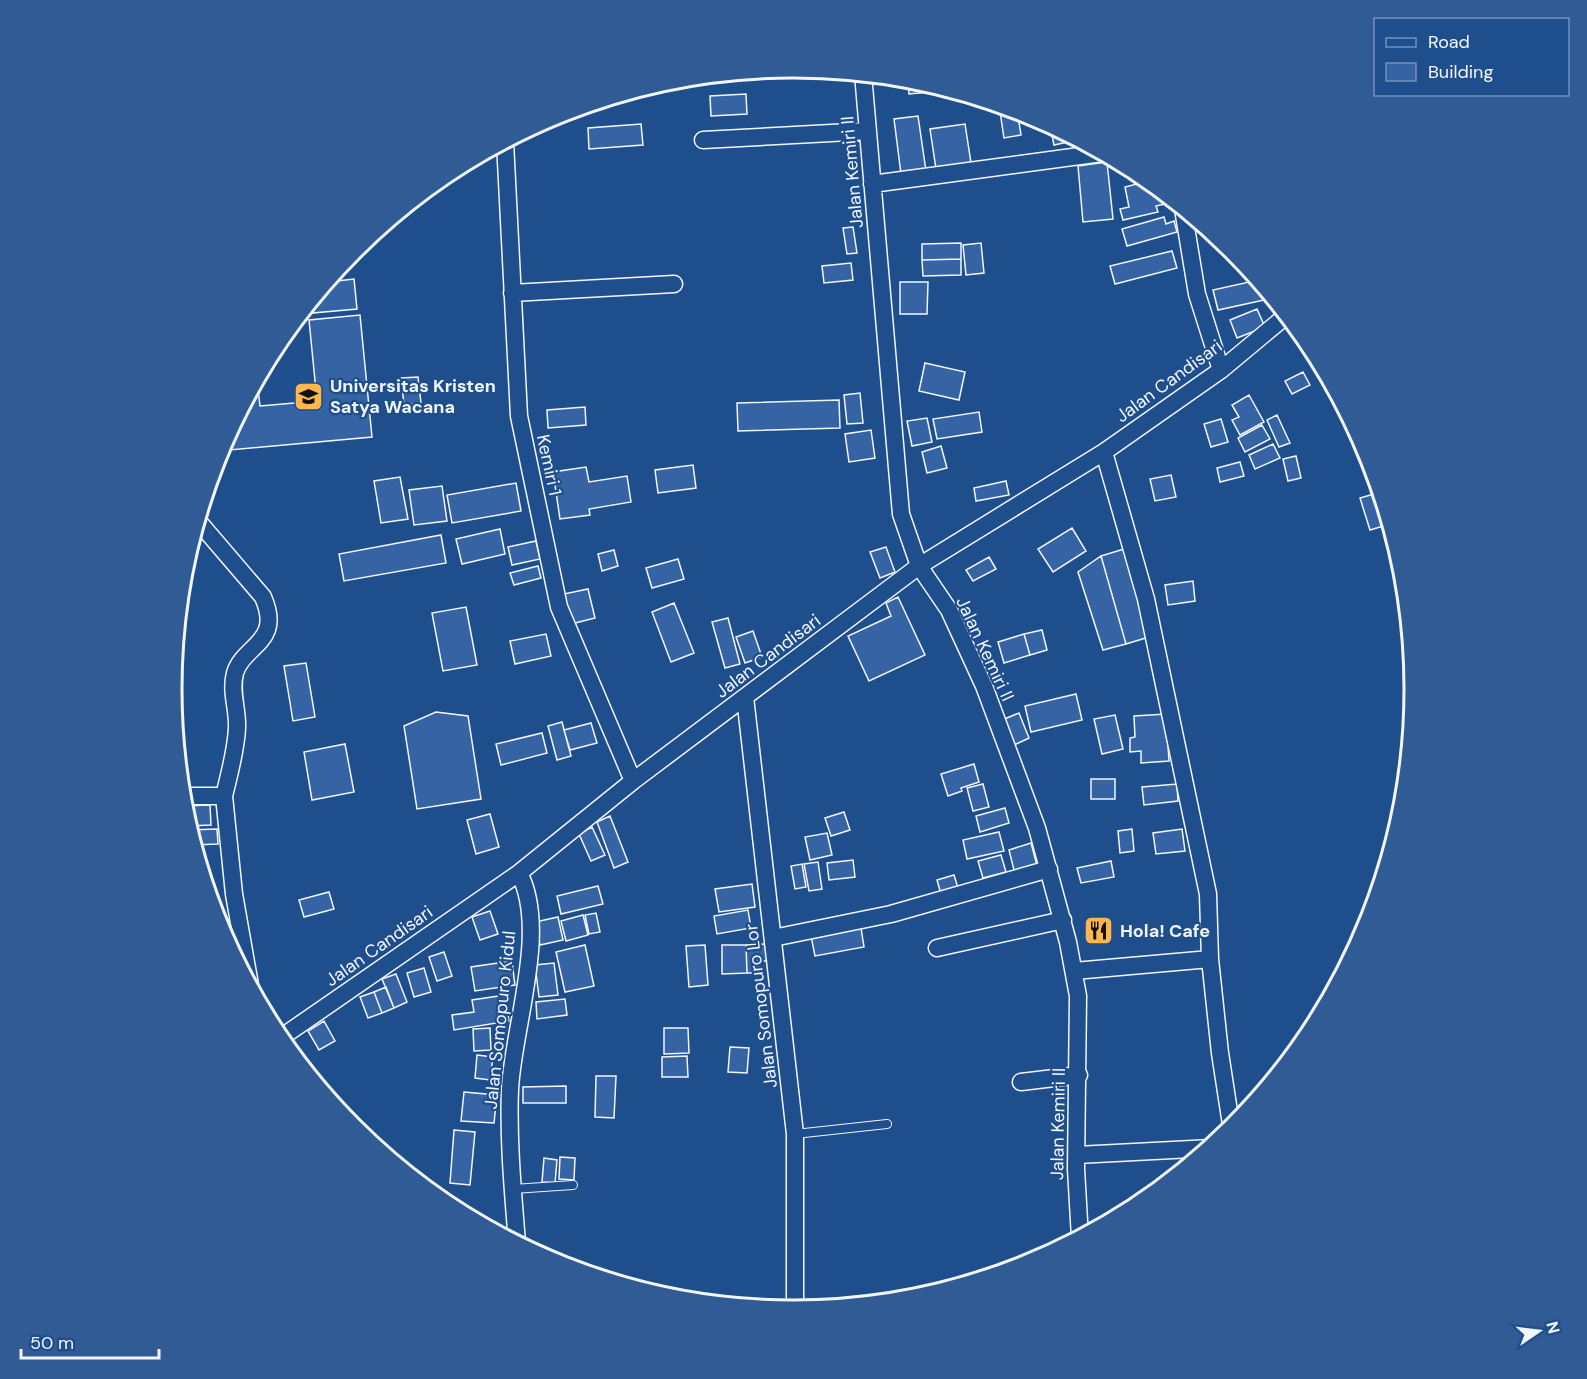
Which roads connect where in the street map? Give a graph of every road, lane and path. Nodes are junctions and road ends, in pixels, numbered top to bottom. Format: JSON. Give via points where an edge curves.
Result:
{"nodes":[{"id":1,"x":864,"y":82,"type":"edge"},
{"id":2,"x":868,"y":131,"type":"junction"},
{"id":3,"x":703,"y":140,"type":"dead end"},
{"id":4,"x":505,"y":151,"type":"edge"},
{"id":5,"x":1089,"y":155,"type":"edge"},
{"id":6,"x":873,"y":184,"type":"junction"},
{"id":7,"x":1185,"y":220,"type":"edge"},
{"id":8,"x":674,"y":284,"type":"dead end"},
{"id":9,"x":512,"y":293,"type":"junction"},
{"id":10,"x":1281,"y":320,"type":"edge"},
{"id":11,"x":1221,"y":370,"type":"junction"},
{"id":12,"x":1104,"y":452,"type":"junction"},
{"id":13,"x":204,"y":528,"type":"edge"},
{"id":14,"x":919,"y":566,"type":"junction"},
{"id":15,"x":744,"y":697,"type":"junction"},
{"id":16,"x":633,"y":781,"type":"junction"},
{"id":17,"x":192,"y":796,"type":"edge"},
{"id":18,"x":224,"y":796,"type":"junction"},
{"id":19,"x":1049,"y":869,"type":"junction"},
{"id":20,"x":519,"y":873,"type":"junction"},
{"id":21,"x":1063,"y":920,"type":"junction"},
{"id":22,"x":773,"y":938,"type":"junction"},
{"id":23,"x":937,"y":948,"type":"dead end"},
{"id":24,"x":1210,"y":959,"type":"junction"},
{"id":25,"x":246,"y":962,"type":"edge"},
{"id":26,"x":1074,"y":971,"type":"junction"},
{"id":27,"x":288,"y":1033,"type":"edge"},
{"id":28,"x":1079,"y":1075,"type":"junction"},
{"id":29,"x":1021,"y":1082,"type":"dead end"},
{"id":30,"x":1230,"y":1118,"type":"edge"},
{"id":31,"x":887,"y":1124,"type":"dead end"},
{"id":32,"x":795,"y":1134,"type":"junction"},
{"id":33,"x":1197,"y":1149,"type":"edge"},
{"id":34,"x":1077,"y":1155,"type":"junction"},
{"id":35,"x":573,"y":1185,"type":"dead end"},
{"id":36,"x":513,"y":1189,"type":"junction"},
{"id":37,"x":1080,"y":1229,"type":"edge"},
{"id":38,"x":516,"y":1234,"type":"edge"},
{"id":39,"x":795,"y":1301,"type":"edge"}],
"edges":[{"from":1,"to":2,"type":"street","name":"Jalan Kemiri II"},
{"from":2,"to":3,"type":"street"},
{"from":2,"to":6,"type":"street","name":"Jalan Kemiri II"},
{"from":4,"to":9,"type":"street","name":"Kemiri 1"},
{"from":5,"to":6,"type":"street"},
{"from":6,"to":14,"type":"street","name":"Jalan Kemiri II","via":[[901,514]]},
{"from":7,"to":11,"type":"street","via":[[1197,294]]},
{"from":8,"to":9,"type":"street"},
{"from":9,"to":16,"type":"street","name":"Kemiri 1","via":[[519,416],[559,607]]},
{"from":10,"to":11,"type":"street","name":"Jalan Candisari"},
{"from":11,"to":12,"type":"street","name":"Jalan Candisari"},
{"from":12,"to":14,"type":"street","name":"Jalan Candisari"},
{"from":12,"to":24,"type":"street","via":[[1146,599],[1208,894]]},
{"from":13,"to":18,"type":"street","via":[[268,608],[262,639],[242,660],[232,688],[237,729]]},
{"from":14,"to":15,"type":"street","name":"Jalan Candisari"},
{"from":14,"to":19,"type":"street","name":"Jalan Kemiri II","via":[[949,610],[984,686]]},
{"from":15,"to":16,"type":"street","name":"Jalan Candisari"},
{"from":15,"to":22,"type":"street","name":"Jalan Somopuro Lor"},
{"from":16,"to":20,"type":"street","name":"Jalan Candisari"},
{"from":17,"to":18,"type":"street"},
{"from":18,"to":25,"type":"street"},
{"from":19,"to":21,"type":"street","name":"Jalan Kemiri II"},
{"from":19,"to":22,"type":"street","via":[[891,914]]},
{"from":20,"to":27,"type":"street","name":"Jalan Candisari"},
{"from":20,"to":36,"type":"street","name":"Jalan Somopuro Kidul","via":[[530,915],[528,966],[510,1086]]},
{"from":21,"to":23,"type":"street"},
{"from":21,"to":26,"type":"street","name":"Jalan Kemiri II"},
{"from":22,"to":32,"type":"street","name":"Jalan Somopuro Lor"},
{"from":24,"to":26,"type":"street"},
{"from":24,"to":30,"type":"street"},
{"from":26,"to":28,"type":"street","name":"Jalan Kemiri II"},
{"from":28,"to":29,"type":"street"},
{"from":28,"to":34,"type":"street","name":"Jalan Kemiri II"},
{"from":31,"to":32,"type":"lane"},
{"from":32,"to":39,"type":"street","name":"Jalan Somopuro Lor"},
{"from":33,"to":34,"type":"street"},
{"from":34,"to":37,"type":"street","name":"Jalan Kemiri II"},
{"from":35,"to":36,"type":"lane"},
{"from":36,"to":38,"type":"street","name":"Jalan Somopuro Kidul"}]}
